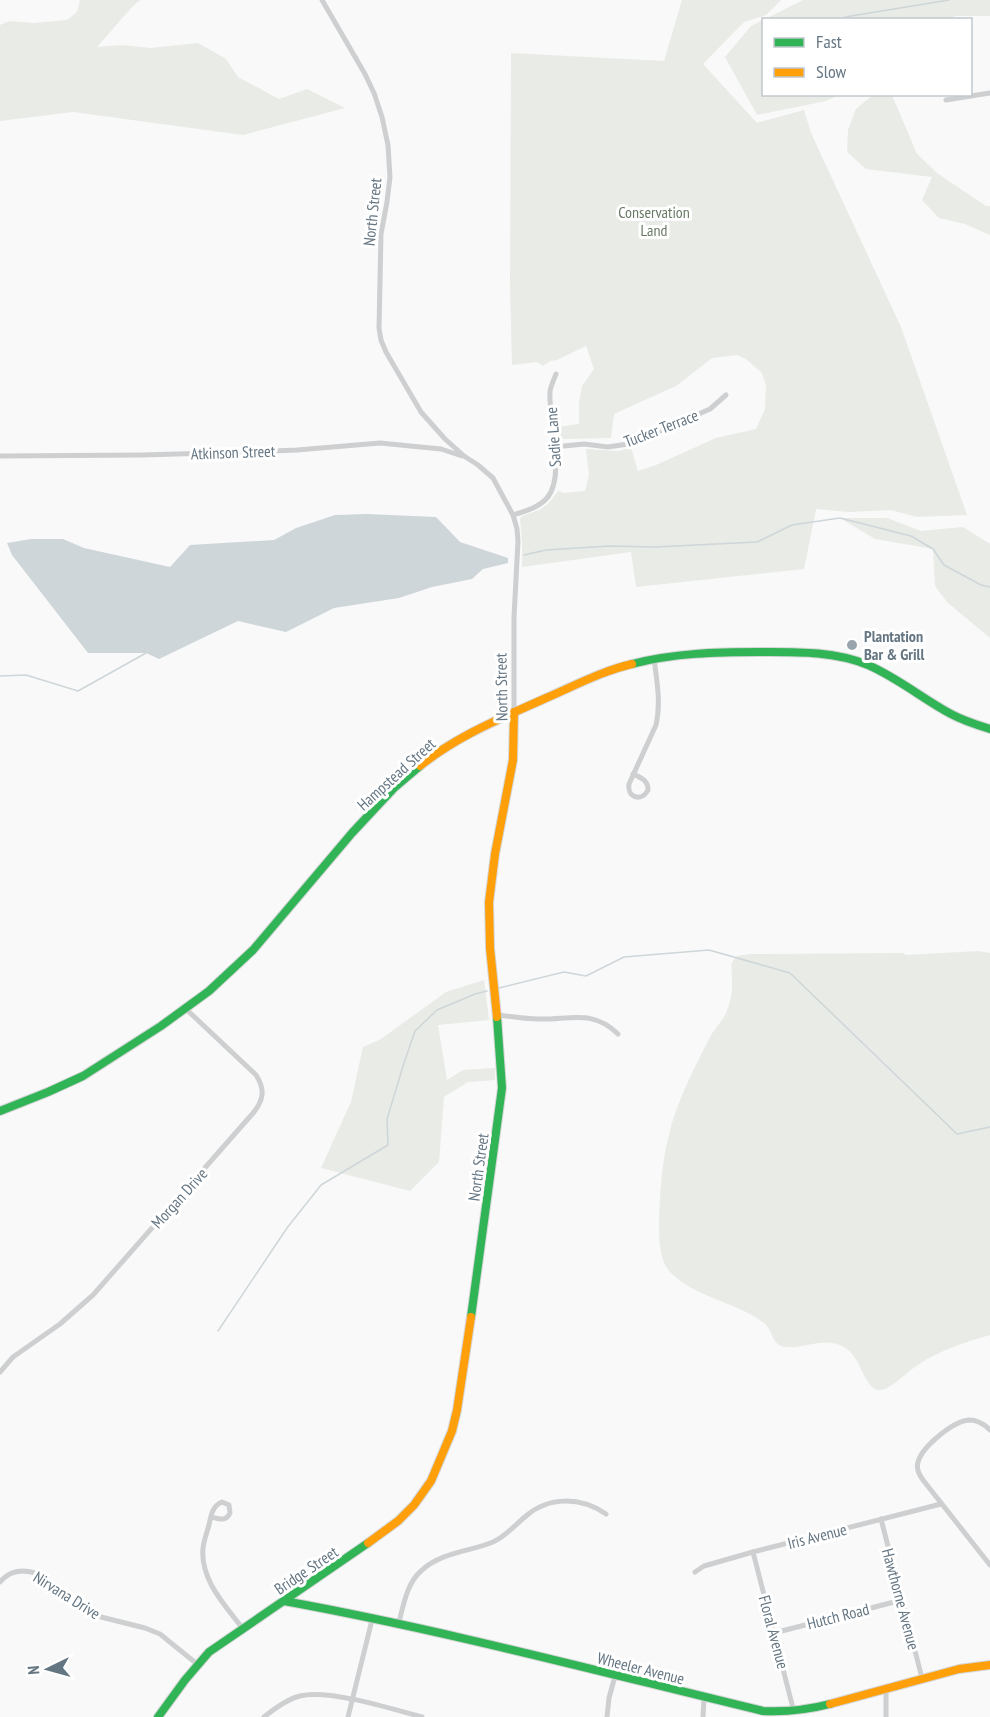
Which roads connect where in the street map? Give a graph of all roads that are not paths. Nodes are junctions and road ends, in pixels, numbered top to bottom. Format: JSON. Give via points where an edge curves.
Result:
{"nodes":[{"id":1,"x":322,"y":0,"type":"edge"},
{"id":2,"x":990,"y":93,"type":"edge"},
{"id":3,"x":972,"y":95,"type":"edge"},
{"id":4,"x":967,"y":96,"type":"edge"},
{"id":5,"x":946,"y":100,"type":"dead end"},
{"id":6,"x":556,"y":374,"type":"dead end"},
{"id":7,"x":726,"y":395,"type":"dead end"},
{"id":8,"x":554,"y":447,"type":"junction"},
{"id":9,"x":0,"y":456,"type":"edge"},
{"id":10,"x":464,"y":456,"type":"junction"},
{"id":11,"x":513,"y":515,"type":"junction"},
{"id":12,"x":654,"y":659,"type":"junction"},
{"id":13,"x":514,"y":712,"type":"junction"},
{"id":14,"x":990,"y":729,"type":"edge"},
{"id":15,"x":633,"y":774,"type":"junction"},
{"id":16,"x":186,"y":1009,"type":"junction"},
{"id":17,"x":496,"y":1014,"type":"junction"},
{"id":18,"x":618,"y":1034,"type":"dead end"},
{"id":19,"x":0,"y":1111,"type":"edge"},
{"id":20,"x":0,"y":1372,"type":"edge"},
{"id":21,"x":990,"y":1430,"type":"edge"},
{"id":22,"x":452,"y":1431,"type":"joint"},
{"id":23,"x":941,"y":1504,"type":"junction"},
{"id":24,"x":606,"y":1514,"type":"dead end"},
{"id":25,"x":211,"y":1517,"type":"dead end"},
{"id":26,"x":881,"y":1520,"type":"junction"},
{"id":27,"x":753,"y":1552,"type":"junction"},
{"id":28,"x":990,"y":1565,"type":"edge"},
{"id":29,"x":695,"y":1572,"type":"dead end"},
{"id":30,"x":0,"y":1582,"type":"edge"},
{"id":31,"x":902,"y":1600,"type":"junction"},
{"id":32,"x":284,"y":1601,"type":"junction"},
{"id":33,"x":372,"y":1620,"type":"junction"},
{"id":34,"x":398,"y":1626,"type":"junction"},
{"id":35,"x":243,"y":1629,"type":"junction"},
{"id":36,"x":774,"y":1632,"type":"junction"},
{"id":37,"x":197,"y":1664,"type":"junction"},
{"id":38,"x":990,"y":1665,"type":"edge"},
{"id":39,"x":615,"y":1676,"type":"junction"},
{"id":40,"x":922,"y":1678,"type":"junction"},
{"id":41,"x":886,"y":1689,"type":"junction"},
{"id":42,"x":704,"y":1698,"type":"junction"},
{"id":43,"x":352,"y":1700,"type":"junction"},
{"id":44,"x":794,"y":1712,"type":"junction"},
{"id":45,"x":158,"y":1717,"type":"edge"},
{"id":46,"x":264,"y":1717,"type":"edge"},
{"id":47,"x":348,"y":1717,"type":"edge"},
{"id":48,"x":422,"y":1717,"type":"edge"},
{"id":49,"x":607,"y":1717,"type":"edge"},
{"id":50,"x":703,"y":1717,"type":"edge"},
{"id":51,"x":886,"y":1717,"type":"edge"}],
"edges":[{"from":1,"to":10,"type":"street","name":"North Street","via":[[374,93],[388,145],[389,190],[381,240],[381,340],[421,412]]},
{"from":2,"to":3,"type":"street"},
{"from":4,"to":5,"type":"street"},
{"from":6,"to":8,"type":"street","name":"Sadie Lane","via":[[550,390]]},
{"from":7,"to":8,"type":"street","name":"Tucker Terrace","via":[[710,409],[628,444]]},
{"from":8,"to":11,"type":"street","name":"Sadie Lane","via":[[556,478],[551,492],[537,506]]},
{"from":9,"to":10,"type":"street","name":"Atkinson Street","via":[[247,452],[380,443],[441,449]]},
{"from":10,"to":11,"type":"street","name":"North Street","via":[[493,478]]},
{"from":11,"to":13,"type":"street","name":"North Street","via":[[518,541]]},
{"from":12,"to":13,"type":"street","name":"Hampstead Street","via":[[621,667]]},
{"from":12,"to":14,"type":"street","name":"Hampstead Street","via":[[741,651],[822,654],[856,660],[897,680],[946,712]]},
{"from":12,"to":15,"type":"street","via":[[659,702],[656,726]]},
{"from":13,"to":16,"type":"street","name":"Hampstead Street","via":[[471,731],[418,768],[365,819],[236,970]]},
{"from":13,"to":17,"type":"street","name":"North Street","via":[[512,766],[489,903]]},
{"from":15,"to":15,"type":"street","via":[[647,784],[643,797],[634,797],[629,792]]},
{"from":16,"to":19,"type":"street","name":"Hampstead Street","via":[[83,1076]]},
{"from":16,"to":20,"type":"street","name":"Morgan Drive","via":[[256,1075],[262,1087],[262,1100],[93,1295],[13,1357]]},
{"from":17,"to":18,"type":"street","via":[[531,1019],[582,1017],[603,1021]]},
{"from":17,"to":22,"type":"street","name":"North Street","via":[[502,1065],[500,1105]]},
{"from":21,"to":23,"type":"street","via":[[975,1420],[963,1421],[933,1441],[920,1457],[917,1469]]},
{"from":22,"to":32,"type":"street","name":"Bridge Street","via":[[431,1481],[408,1512]]},
{"from":23,"to":26,"type":"street","name":"Iris Avenue"},
{"from":23,"to":28,"type":"street"},
{"from":24,"to":34,"type":"street","via":[[575,1501],[550,1502],[538,1506],[494,1542],[433,1561],[412,1581]]},
{"from":25,"to":35,"type":"street","via":[[203,1549],[206,1572]]},
{"from":26,"to":27,"type":"street","name":"Iris Avenue"},
{"from":26,"to":31,"type":"street","name":"Hawthorne Avenue"},
{"from":27,"to":29,"type":"street","name":"Iris Avenue"},
{"from":27,"to":36,"type":"street","name":"Floral Avenue"},
{"from":30,"to":37,"type":"street","name":"Nirvana Drive","via":[[8,1574],[20,1571],[38,1574],[100,1617],[160,1634]]},
{"from":31,"to":36,"type":"street","name":"Hutch Road"},
{"from":31,"to":40,"type":"street","name":"Hawthorne Avenue"},
{"from":32,"to":33,"type":"street","name":"Wheeler Avenue"},
{"from":32,"to":35,"type":"street","name":"Bridge Street"},
{"from":33,"to":34,"type":"street","name":"Wheeler Avenue"},
{"from":33,"to":43,"type":"street"},
{"from":34,"to":39,"type":"street","name":"Wheeler Avenue"},
{"from":35,"to":37,"type":"street","name":"Bridge Street"},
{"from":36,"to":44,"type":"street","name":"Floral Avenue"},
{"from":37,"to":45,"type":"street","name":"Bridge Street"},
{"from":38,"to":40,"type":"street","name":"Wheeler Avenue"},
{"from":39,"to":42,"type":"street","name":"Wheeler Avenue"},
{"from":39,"to":49,"type":"street"},
{"from":40,"to":41,"type":"street","name":"Wheeler Avenue"},
{"from":41,"to":44,"type":"street","name":"Wheeler Avenue"},
{"from":41,"to":51,"type":"street"},
{"from":42,"to":44,"type":"street","name":"Wheeler Avenue","via":[[763,1711]]},
{"from":42,"to":50,"type":"street"},
{"from":43,"to":46,"type":"street","via":[[300,1696]]},
{"from":43,"to":47,"type":"street"},
{"from":43,"to":48,"type":"street"}]}
